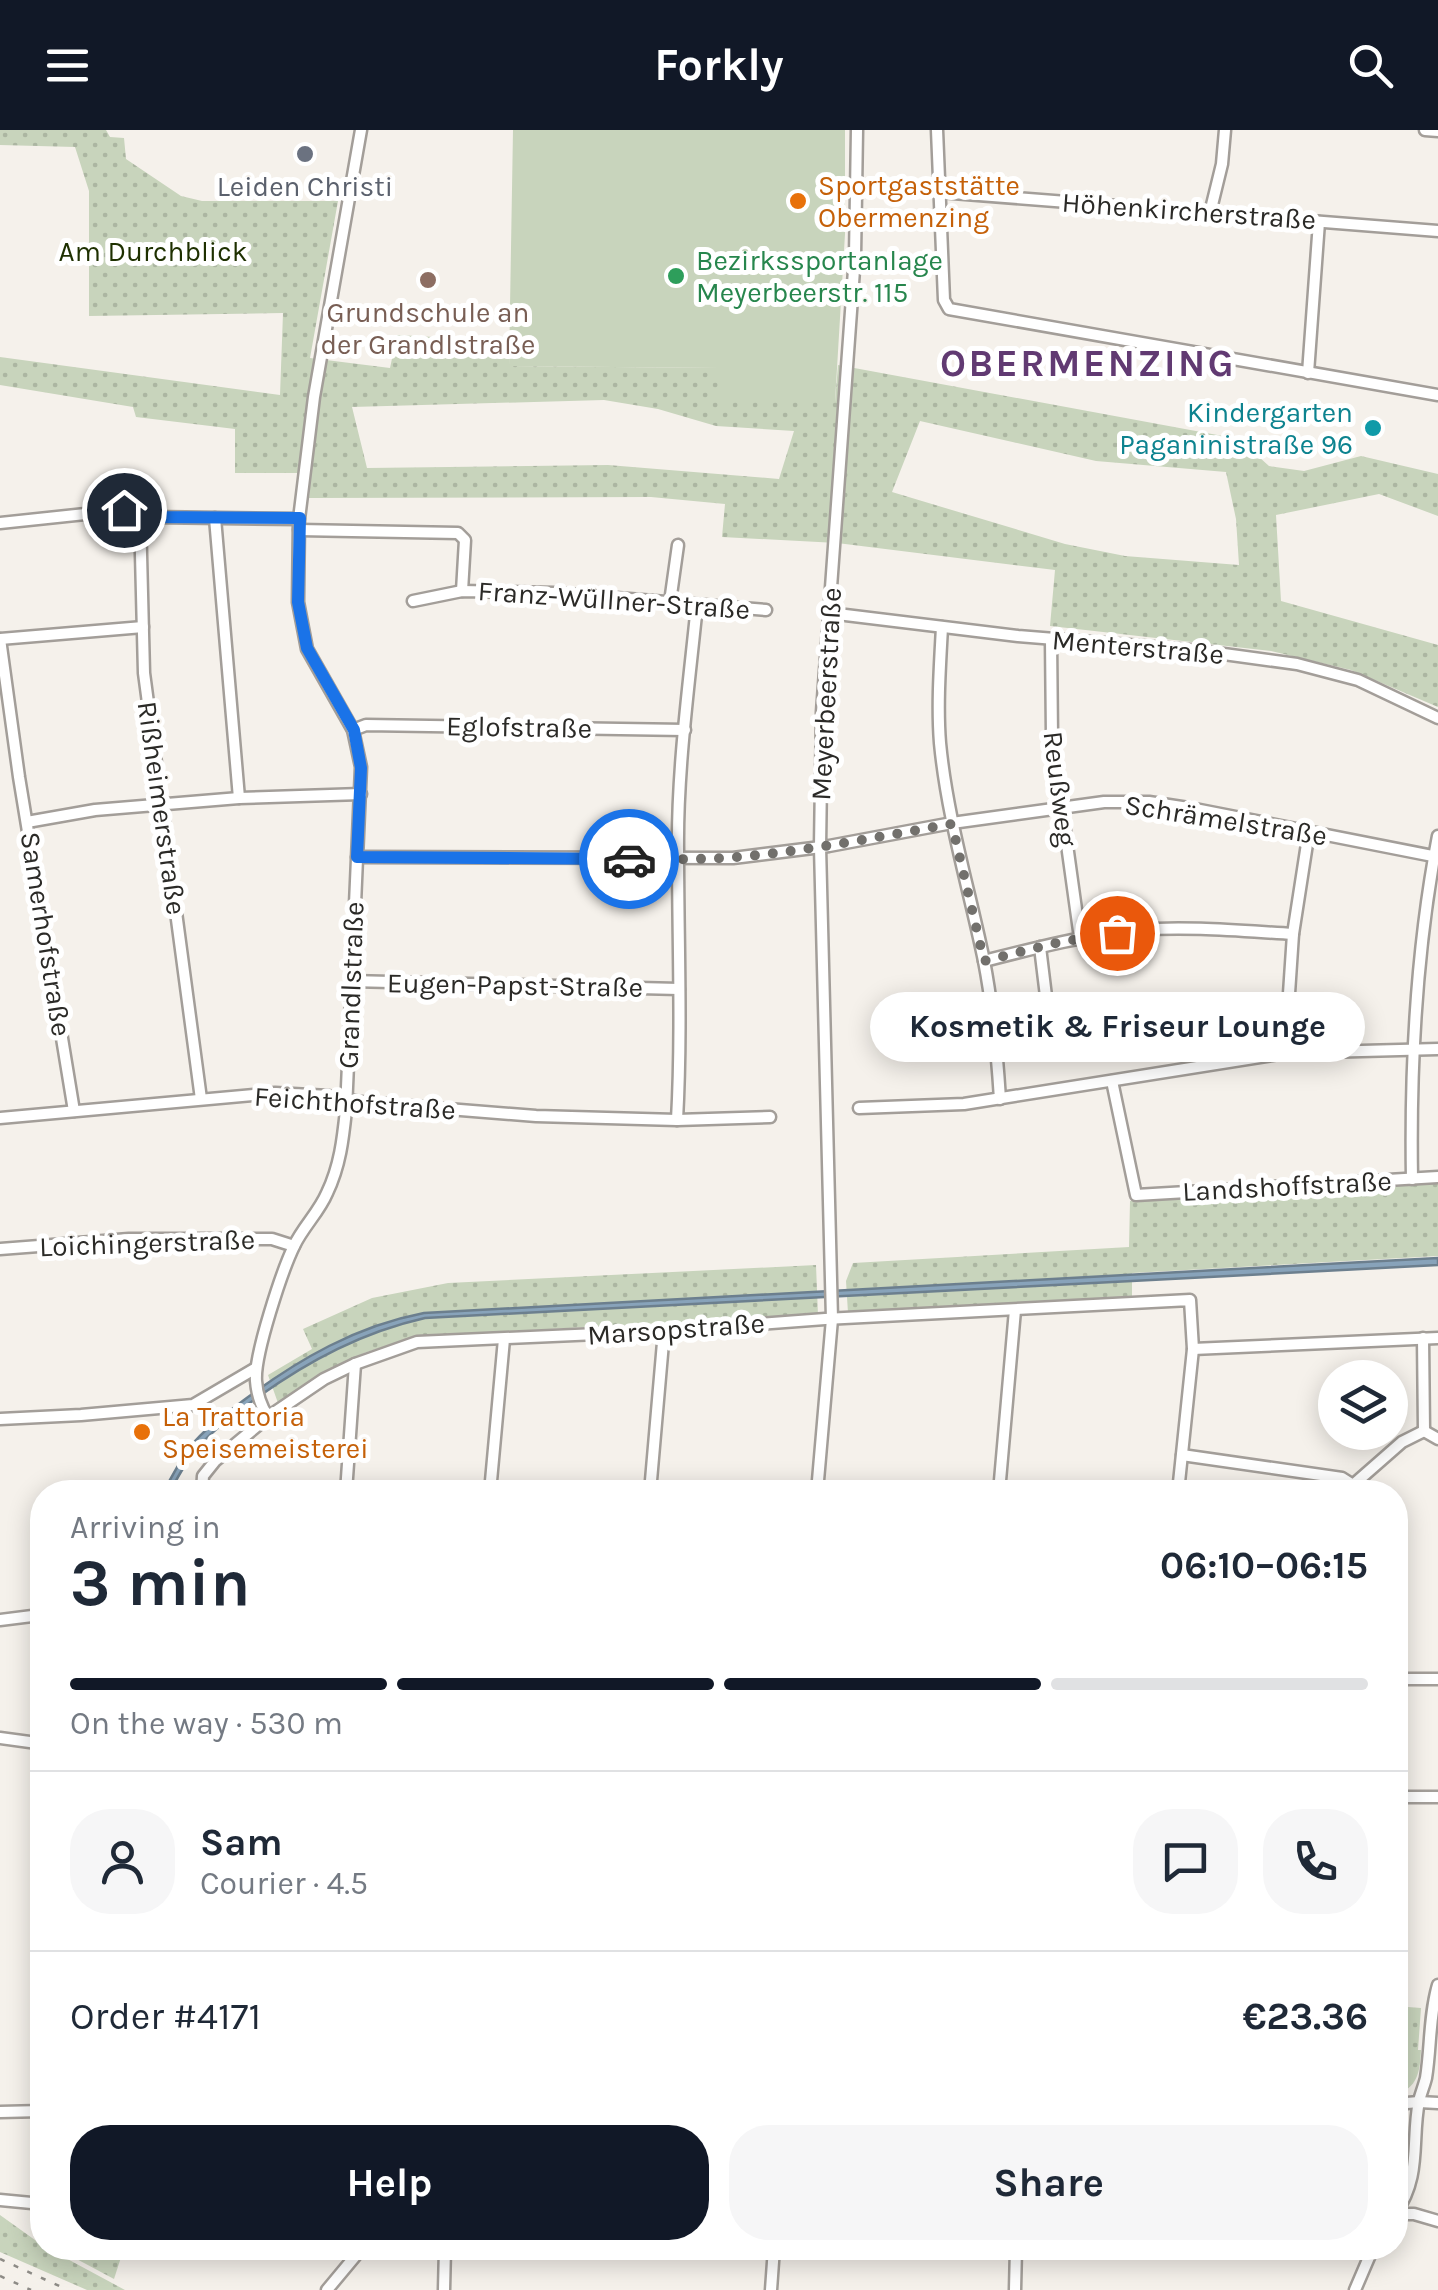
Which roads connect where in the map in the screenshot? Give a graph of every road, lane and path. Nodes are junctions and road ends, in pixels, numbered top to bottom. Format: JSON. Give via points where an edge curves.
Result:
{"nodes":[{"id":1,"x":361,"y":130,"type":"edge"},
{"id":2,"x":857,"y":130,"type":"edge"},
{"id":3,"x":937,"y":130,"type":"edge"},
{"id":4,"x":1225,"y":130,"type":"edge"},
{"id":5,"x":1425,"y":130,"type":"edge"},
{"id":6,"x":1438,"y":131,"type":"edge"},
{"id":7,"x":940,"y":192,"type":"junction"},
{"id":8,"x":1210,"y":213,"type":"junction"},
{"id":9,"x":1320,"y":222,"type":"junction"},
{"id":10,"x":1438,"y":231,"type":"edge"},
{"id":11,"x":1308,"y":373,"type":"junction"},
{"id":12,"x":1438,"y":394,"type":"edge"},
{"id":13,"x":140,"y":515,"type":"junction"},
{"id":14,"x":215,"y":518,"type":"junction"},
{"id":15,"x":0,"y":523,"type":"edge"},
{"id":16,"x":299,"y":524,"type":"junction"},
{"id":17,"x":678,"y":545,"type":"dead end"},
{"id":18,"x":462,"y":591,"type":"junction"},
{"id":19,"x":413,"y":601,"type":"dead end"},
{"id":20,"x":670,"y":602,"type":"junction"},
{"id":21,"x":698,"y":605,"type":"junction"},
{"id":22,"x":766,"y":610,"type":"dead end"},
{"id":23,"x":829,"y":612,"type":"junction"},
{"id":24,"x":142,"y":626,"type":"junction"},
{"id":25,"x":942,"y":627,"type":"junction"},
{"id":26,"x":0,"y":639,"type":"edge"},
{"id":27,"x":1050,"y":640,"type":"junction"},
{"id":28,"x":1438,"y":718,"type":"edge"},
{"id":29,"x":354,"y":730,"type":"junction"},
{"id":30,"x":685,"y":730,"type":"junction"},
{"id":31,"x":361,"y":794,"type":"junction"},
{"id":32,"x":239,"y":798,"type":"junction"},
{"id":33,"x":160,"y":805,"type":"junction"},
{"id":34,"x":1060,"y":807,"type":"junction"},
{"id":35,"x":28,"y":822,"type":"junction"},
{"id":36,"x":952,"y":824,"type":"junction"},
{"id":37,"x":1309,"y":831,"type":"junction"},
{"id":38,"x":1438,"y":836,"type":"edge"},
{"id":39,"x":820,"y":847,"type":"junction"},
{"id":40,"x":1436,"y":856,"type":"edge"},
{"id":41,"x":357,"y":857,"type":"junction"},
{"id":42,"x":678,"y":859,"type":"junction"},
{"id":43,"x":1292,"y":934,"type":"junction"},
{"id":44,"x":1080,"y":938,"type":"junction"},
{"id":45,"x":1040,"y":947,"type":"junction"},
{"id":46,"x":984,"y":961,"type":"junction"},
{"id":47,"x":351,"y":981,"type":"junction"},
{"id":48,"x":680,"y":988,"type":"junction"},
{"id":49,"x":1050,"y":1029,"type":"dead end"},
{"id":50,"x":1412,"y":1048,"type":"junction"},
{"id":51,"x":1438,"y":1049,"type":"edge"},
{"id":52,"x":1285,"y":1053,"type":"junction"},
{"id":53,"x":1112,"y":1081,"type":"junction"},
{"id":54,"x":1000,"y":1098,"type":"junction"},
{"id":55,"x":201,"y":1099,"type":"junction"},
{"id":56,"x":347,"y":1099,"type":"junction"},
{"id":57,"x":859,"y":1108,"type":"dead end"},
{"id":58,"x":74,"y":1111,"type":"junction"},
{"id":59,"x":770,"y":1117,"type":"dead end"},
{"id":60,"x":0,"y":1118,"type":"edge"},
{"id":61,"x":676,"y":1120,"type":"junction"},
{"id":62,"x":1438,"y":1178,"type":"edge"},
{"id":63,"x":1412,"y":1179,"type":"junction"},
{"id":64,"x":294,"y":1246,"type":"junction"},
{"id":65,"x":0,"y":1249,"type":"edge"},
{"id":66,"x":1015,"y":1310,"type":"junction"},
{"id":67,"x":832,"y":1319,"type":"junction"},
{"id":68,"x":664,"y":1331,"type":"junction"},
{"id":69,"x":504,"y":1338,"type":"junction"},
{"id":70,"x":1422,"y":1338,"type":"junction"},
{"id":71,"x":1438,"y":1338,"type":"edge"},
{"id":72,"x":1193,"y":1349,"type":"junction"},
{"id":73,"x":355,"y":1364,"type":"junction"},
{"id":74,"x":256,"y":1374,"type":"junction"},
{"id":75,"x":268,"y":1418,"type":"junction"},
{"id":76,"x":0,"y":1419,"type":"edge"},
{"id":77,"x":1424,"y":1431,"type":"junction"},
{"id":78,"x":1438,"y":1439,"type":"edge"},
{"id":79,"x":1182,"y":1456,"type":"junction"},
{"id":80,"x":203,"y":1480,"type":"edge"},
{"id":81,"x":347,"y":1480,"type":"edge"},
{"id":82,"x":491,"y":1480,"type":"edge"},
{"id":83,"x":651,"y":1480,"type":"edge"},
{"id":84,"x":818,"y":1480,"type":"edge"},
{"id":85,"x":1000,"y":1480,"type":"edge"},
{"id":86,"x":1179,"y":1480,"type":"edge"},
{"id":87,"x":1343,"y":1480,"type":"edge"},
{"id":88,"x":1358,"y":1480,"type":"edge"},
{"id":89,"x":30,"y":1616,"type":"edge"},
{"id":90,"x":0,"y":1620,"type":"edge"},
{"id":91,"x":1408,"y":1678,"type":"edge"},
{"id":92,"x":1438,"y":1679,"type":"edge"},
{"id":93,"x":0,"y":1738,"type":"edge"},
{"id":94,"x":30,"y":1742,"type":"edge"},
{"id":95,"x":1408,"y":1797,"type":"edge"},
{"id":96,"x":1438,"y":1797,"type":"edge"},
{"id":97,"x":1438,"y":1985,"type":"edge"},
{"id":98,"x":1435,"y":2003,"type":"edge"},
{"id":99,"x":1419,"y":2102,"type":"junction"},
{"id":100,"x":1408,"y":2103,"type":"edge"},
{"id":101,"x":1438,"y":2103,"type":"edge"},
{"id":102,"x":30,"y":2111,"type":"edge"},
{"id":103,"x":0,"y":2112,"type":"edge"},
{"id":104,"x":1408,"y":2187,"type":"edge"},
{"id":105,"x":0,"y":2200,"type":"edge"},
{"id":106,"x":30,"y":2203,"type":"edge"},
{"id":107,"x":1408,"y":2214,"type":"edge"},
{"id":108,"x":1438,"y":2220,"type":"edge"},
{"id":109,"x":352,"y":2260,"type":"edge"},
{"id":110,"x":445,"y":2260,"type":"edge"},
{"id":111,"x":773,"y":2260,"type":"edge"},
{"id":112,"x":1016,"y":2260,"type":"edge"},
{"id":113,"x":1368,"y":2260,"type":"edge"},
{"id":114,"x":327,"y":2290,"type":"edge"},
{"id":115,"x":444,"y":2290,"type":"edge"},
{"id":116,"x":771,"y":2290,"type":"edge"},
{"id":117,"x":1015,"y":2290,"type":"edge"},
{"id":118,"x":1355,"y":2290,"type":"edge"}],
"edges":[{"from":1,"to":16,"type":"street","name":"Grandlstraße"},
{"from":2,"to":23,"type":"street","name":"Meyerbeerstraße","via":[[856,256]]},
{"from":3,"to":7,"type":"street"},
{"from":4,"to":8,"type":"street"},
{"from":5,"to":6,"type":"street"},
{"from":7,"to":8,"type":"street","name":"Höhenkircherstraße"},
{"from":7,"to":11,"type":"street","via":[[948,309]]},
{"from":8,"to":9,"type":"street","name":"Höhenkircherstraße"},
{"from":9,"to":10,"type":"street","name":"Höhenkircherstraße"},
{"from":9,"to":11,"type":"street"},
{"from":11,"to":12,"type":"street"},
{"from":13,"to":14,"type":"street"},
{"from":13,"to":15,"type":"street","via":[[124,510]]},
{"from":13,"to":24,"type":"street","name":"Rißheimerstraße"},
{"from":14,"to":16,"type":"street"},
{"from":14,"to":32,"type":"street"},
{"from":16,"to":18,"type":"street","name":"Franz-Wüllner-Straße","via":[[458,533],[465,540]]},
{"from":16,"to":29,"type":"street","name":"Grandlstraße","via":[[298,602],[307,648]]},
{"from":17,"to":20,"type":"street"},
{"from":18,"to":19,"type":"street","name":"Franz-Wüllner-Straße"},
{"from":18,"to":20,"type":"street","name":"Franz-Wüllner-Straße"},
{"from":20,"to":21,"type":"street","name":"Franz-Wüllner-Straße"},
{"from":21,"to":22,"type":"street","name":"Franz-Wüllner-Straße"},
{"from":21,"to":30,"type":"street"},
{"from":23,"to":25,"type":"street","name":"Menterstraße"},
{"from":23,"to":39,"type":"street","name":"Meyerbeerstraße"},
{"from":24,"to":26,"type":"street"},
{"from":24,"to":33,"type":"street","name":"Rißheimerstraße"},
{"from":25,"to":27,"type":"street","name":"Menterstraße"},
{"from":25,"to":36,"type":"street","via":[[940,742]]},
{"from":26,"to":35,"type":"street","name":"Samerhofstraße"},
{"from":27,"to":28,"type":"street","name":"Menterstraße","via":[[1297,664],[1358,680]]},
{"from":27,"to":34,"type":"street","name":"Reußweg"},
{"from":29,"to":30,"type":"street","name":"Eglofstraße"},
{"from":29,"to":31,"type":"street","name":"Grandlstraße"},
{"from":30,"to":42,"type":"street"},
{"from":31,"to":32,"type":"street"},
{"from":31,"to":41,"type":"street","name":"Grandlstraße"},
{"from":32,"to":33,"type":"street"},
{"from":33,"to":35,"type":"street"},
{"from":33,"to":55,"type":"street","name":"Rißheimerstraße"},
{"from":34,"to":36,"type":"street","name":"Schrämelstraße"},
{"from":34,"to":37,"type":"street","name":"Schrämelstraße","via":[[1149,802]]},
{"from":34,"to":44,"type":"street","name":"Reußweg"},
{"from":35,"to":58,"type":"street","name":"Samerhofstraße"},
{"from":36,"to":39,"type":"street","name":"Schrämelstraße"},
{"from":36,"to":46,"type":"street"},
{"from":37,"to":40,"type":"street","name":"Schrämelstraße"},
{"from":37,"to":43,"type":"street"},
{"from":38,"to":40,"type":"street"},
{"from":39,"to":42,"type":"street","name":"Schrämelstraße"},
{"from":39,"to":67,"type":"street","name":"Meyerbeerstraße"},
{"from":40,"to":50,"type":"street"},
{"from":41,"to":42,"type":"street","name":"Schrämelstraße"},
{"from":41,"to":47,"type":"street","name":"Grandlstraße"},
{"from":42,"to":48,"type":"street"},
{"from":43,"to":44,"type":"street","via":[[1140,930]]},
{"from":43,"to":52,"type":"street"},
{"from":44,"to":45,"type":"street"},
{"from":45,"to":46,"type":"street"},
{"from":45,"to":49,"type":"street"},
{"from":46,"to":54,"type":"street"},
{"from":47,"to":48,"type":"street","name":"Eugen-Papst-Straße"},
{"from":47,"to":56,"type":"street","name":"Grandlstraße"},
{"from":48,"to":61,"type":"street"},
{"from":50,"to":51,"type":"street"},
{"from":50,"to":52,"type":"street"},
{"from":50,"to":63,"type":"street"},
{"from":52,"to":53,"type":"street"},
{"from":53,"to":54,"type":"street"},
{"from":53,"to":63,"type":"street","name":"Landshoffstraße","via":[[1136,1196]]},
{"from":54,"to":57,"type":"street"},
{"from":55,"to":56,"type":"street","name":"Feichthofstraße","via":[[275,1093]]},
{"from":55,"to":58,"type":"street","name":"Feichthofstraße"},
{"from":56,"to":61,"type":"street","name":"Feichthofstraße"},
{"from":56,"to":64,"type":"street","name":"Grandlstraße","via":[[341,1156],[326,1196]]},
{"from":58,"to":60,"type":"street","name":"Feichthofstraße"},
{"from":59,"to":61,"type":"street","name":"Feichthofstraße"},
{"from":62,"to":63,"type":"street","name":"Landshoffstraße"},
{"from":64,"to":65,"type":"street","name":"Loichingerstraße","via":[[272,1239],[128,1239]]},
{"from":64,"to":74,"type":"street","name":"Grandlstraße"},
{"from":66,"to":67,"type":"street","name":"Marsopstraße"},
{"from":66,"to":72,"type":"street","name":"Marsopstraße","via":[[1190,1300]]},
{"from":66,"to":85,"type":"street"},
{"from":67,"to":68,"type":"street","name":"Marsopstraße"},
{"from":67,"to":84,"type":"street","name":"Meyerbeerstraße"},
{"from":68,"to":69,"type":"street","name":"Marsopstraße"},
{"from":68,"to":83,"type":"street"},
{"from":69,"to":73,"type":"street","name":"Marsopstraße","via":[[417,1342]]},
{"from":69,"to":82,"type":"street"},
{"from":70,"to":71,"type":"street"},
{"from":70,"to":72,"type":"street"},
{"from":70,"to":77,"type":"street"},
{"from":72,"to":79,"type":"street"},
{"from":73,"to":75,"type":"street","name":"Marsopstraße"},
{"from":73,"to":81,"type":"street"},
{"from":74,"to":75,"type":"street","name":"Grandlstraße"},
{"from":74,"to":76,"type":"street","via":[[193,1405]]},
{"from":75,"to":80,"type":"street","name":"Marsopstraße","via":[[214,1460]]},
{"from":77,"to":78,"type":"street"},
{"from":77,"to":88,"type":"street"},
{"from":79,"to":86,"type":"street"},
{"from":79,"to":87,"type":"street"},
{"from":89,"to":90,"type":"street"},
{"from":91,"to":92,"type":"street"},
{"from":93,"to":94,"type":"street"},
{"from":95,"to":96,"type":"street"},
{"from":97,"to":98,"type":"street"},
{"from":98,"to":99,"type":"street"},
{"from":99,"to":100,"type":"street"},
{"from":99,"to":101,"type":"street"},
{"from":99,"to":104,"type":"street"},
{"from":102,"to":103,"type":"street"},
{"from":105,"to":106,"type":"street"},
{"from":107,"to":108,"type":"street"},
{"from":109,"to":114,"type":"street"},
{"from":110,"to":115,"type":"street"},
{"from":111,"to":116,"type":"street"},
{"from":112,"to":117,"type":"street"},
{"from":113,"to":118,"type":"street"}]}
